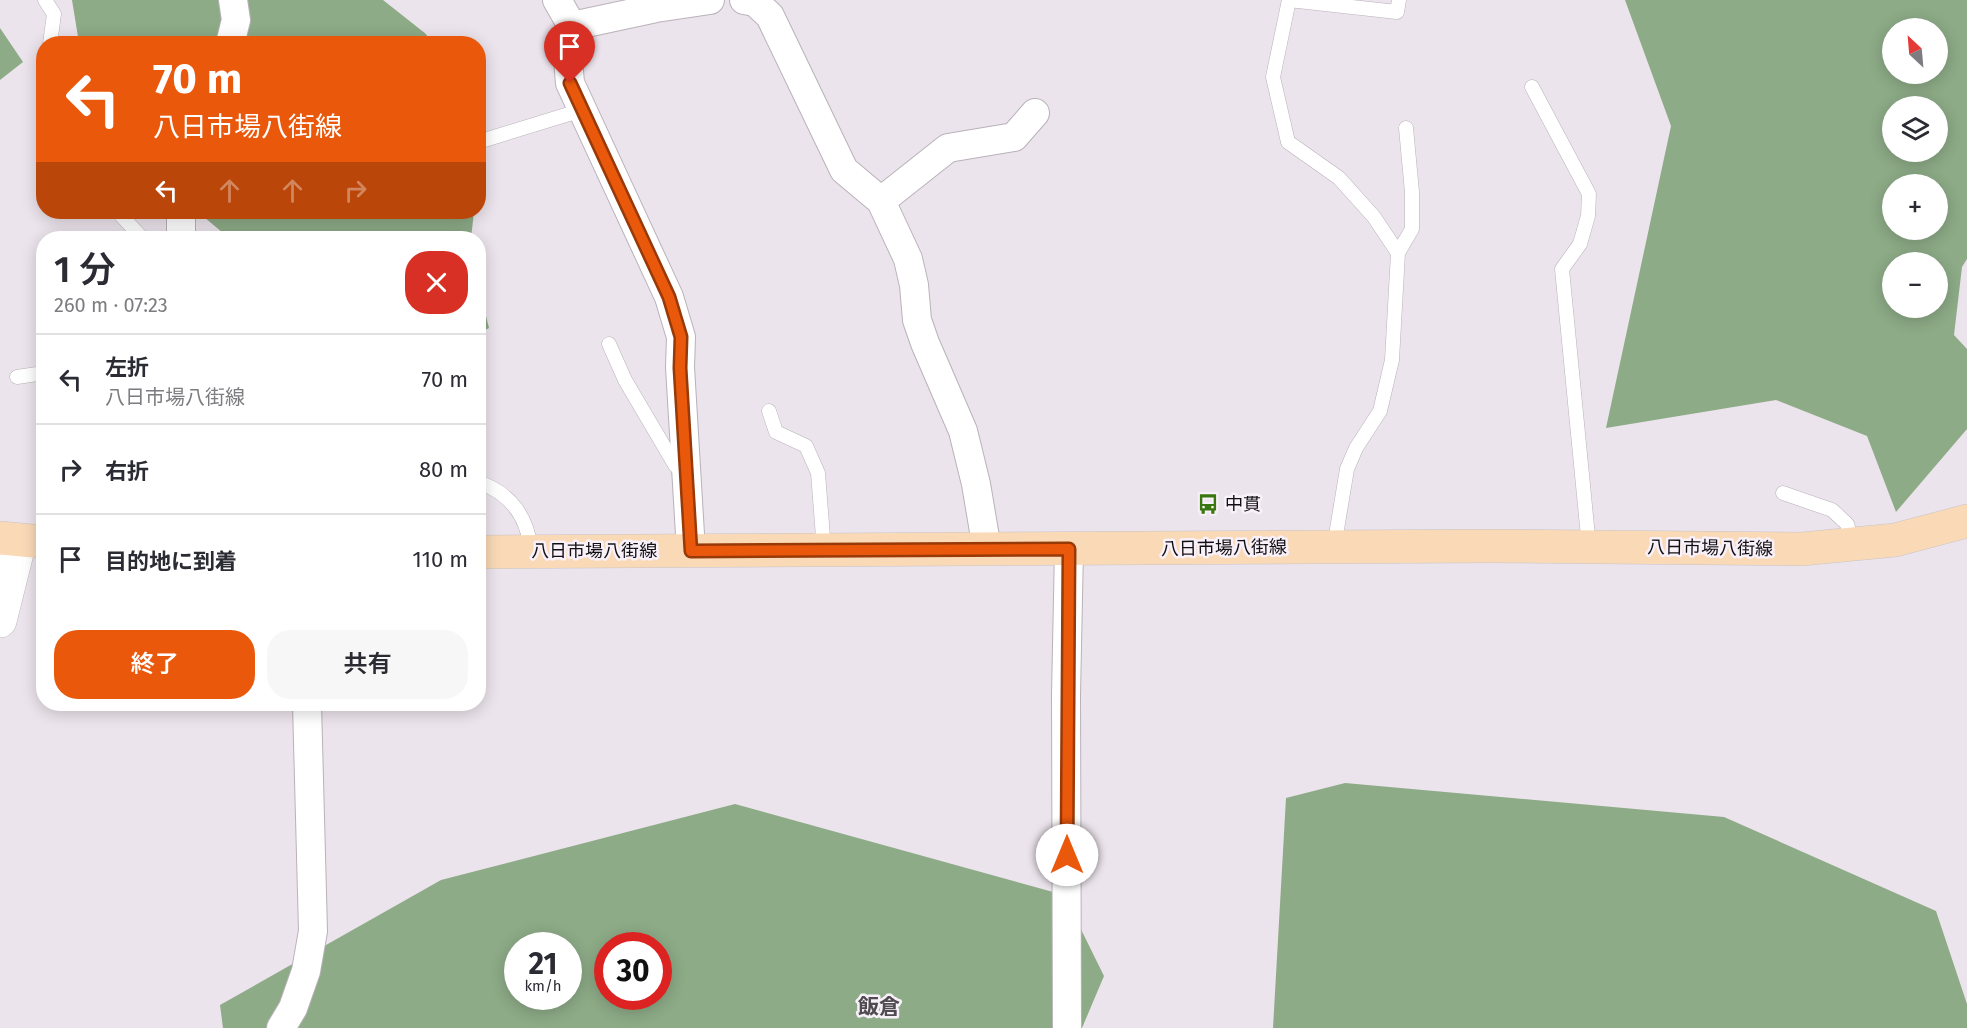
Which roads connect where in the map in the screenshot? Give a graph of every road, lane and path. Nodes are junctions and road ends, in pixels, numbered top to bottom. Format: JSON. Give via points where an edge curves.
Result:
{"nodes":[{"id":1,"x":45,"y":0,"type":"edge"},
{"id":2,"x":233,"y":0,"type":"edge"},
{"id":3,"x":558,"y":0,"type":"edge"},
{"id":4,"x":710,"y":0,"type":"edge"},
{"id":5,"x":1399,"y":0,"type":"edge"},
{"id":6,"x":755,"y":2,"type":"edge"},
{"id":7,"x":572,"y":26,"type":"junction"},
{"id":8,"x":51,"y":36,"type":"edge"},
{"id":9,"x":232,"y":36,"type":"edge"},
{"id":10,"x":1532,"y":87,"type":"dead end"},
{"id":11,"x":582,"y":110,"type":"junction"},
{"id":12,"x":1035,"y":113,"type":"dead end"},
{"id":13,"x":1406,"y":128,"type":"dead end"},
{"id":14,"x":486,"y":140,"type":"edge"},
{"id":15,"x":881,"y":201,"type":"junction"},
{"id":16,"x":124,"y":219,"type":"edge"},
{"id":17,"x":136,"y":231,"type":"edge"},
{"id":18,"x":1398,"y":253,"type":"junction"},
{"id":19,"x":609,"y":344,"type":"dead end"},
{"id":20,"x":36,"y":374,"type":"edge"},
{"id":21,"x":17,"y":376,"type":"dead end"},
{"id":22,"x":769,"y":411,"type":"dead end"},
{"id":23,"x":685,"y":476,"type":"junction"},
{"id":24,"x":486,"y":485,"type":"edge"},
{"id":25,"x":1783,"y":493,"type":"dead end"},
{"id":26,"x":1967,"y":521,"type":"edge"},
{"id":27,"x":21,"y":540,"type":"edge"},
{"id":28,"x":1853,"y":544,"type":"junction"},
{"id":29,"x":1334,"y":547,"type":"junction"},
{"id":30,"x":1589,"y":547,"type":"junction"},
{"id":31,"x":987,"y":549,"type":"junction"},
{"id":32,"x":1069,"y":549,"type":"junction"},
{"id":33,"x":824,"y":550,"type":"junction"},
{"id":34,"x":531,"y":551,"type":"junction"},
{"id":35,"x":691,"y":551,"type":"junction"},
{"id":36,"x":486,"y":552,"type":"edge"},
{"id":37,"x":0,"y":621,"type":"edge"},
{"id":38,"x":307,"y":711,"type":"edge"},
{"id":39,"x":281,"y":1028,"type":"edge"},
{"id":40,"x":1067,"y":1028,"type":"edge"}],
"edges":[{"from":1,"to":8,"type":"lane","via":[[54,14]]},
{"from":2,"to":9,"type":"street","via":[[236,20]]},
{"from":3,"to":7,"type":"street"},
{"from":4,"to":7,"type":"street"},
{"from":5,"to":18,"type":"lane","via":[[1397,12],[1289,0],[1273,77],[1288,142],[1339,178],[1374,217]]},
{"from":6,"to":15,"type":"street","via":[[770,16],[844,170]]},
{"from":7,"to":11,"type":"street","via":[[570,83]]},
{"from":10,"to":30,"type":"lane","via":[[1589,194],[1580,244],[1562,269]]},
{"from":11,"to":14,"type":"lane"},
{"from":11,"to":23,"type":"street","via":[[669,297],[681,337]]},
{"from":12,"to":15,"type":"street","via":[[1014,137],[948,148]]},
{"from":13,"to":18,"type":"lane","via":[[1412,229]]},
{"from":15,"to":31,"type":"street","via":[[908,259],[917,320],[963,431]]},
{"from":16,"to":17,"type":"lane"},
{"from":18,"to":29,"type":"lane","via":[[1392,360],[1380,411],[1347,469]]},
{"from":19,"to":23,"type":"lane","via":[[631,389]]},
{"from":20,"to":21,"type":"lane"},
{"from":22,"to":33,"type":"lane","via":[[776,432],[806,446],[818,473]]},
{"from":23,"to":35,"type":"street"},
{"from":24,"to":34,"type":"lane","via":[[519,510]]},
{"from":25,"to":28,"type":"lane","via":[[1832,510],[1847,524]]},
{"from":26,"to":28,"type":"main road","name":"八日市場八街線","via":[[1895,540]]},
{"from":27,"to":37,"type":"street"},
{"from":28,"to":30,"type":"main road","name":"八日市場八街線","via":[[1802,549]]},
{"from":29,"to":30,"type":"main road","name":"八日市場八街線"},
{"from":29,"to":32,"type":"main road","name":"八日市場八街線"},
{"from":31,"to":32,"type":"main road","name":"八日市場八街線"},
{"from":31,"to":33,"type":"main road","name":"八日市場八街線"},
{"from":32,"to":40,"type":"street"},
{"from":33,"to":35,"type":"main road","name":"八日市場八街線"},
{"from":34,"to":35,"type":"main road","name":"八日市場八街線"},
{"from":34,"to":36,"type":"main road","name":"八日市場八街線"},
{"from":38,"to":39,"type":"street","via":[[313,931],[306,971]]}]}
